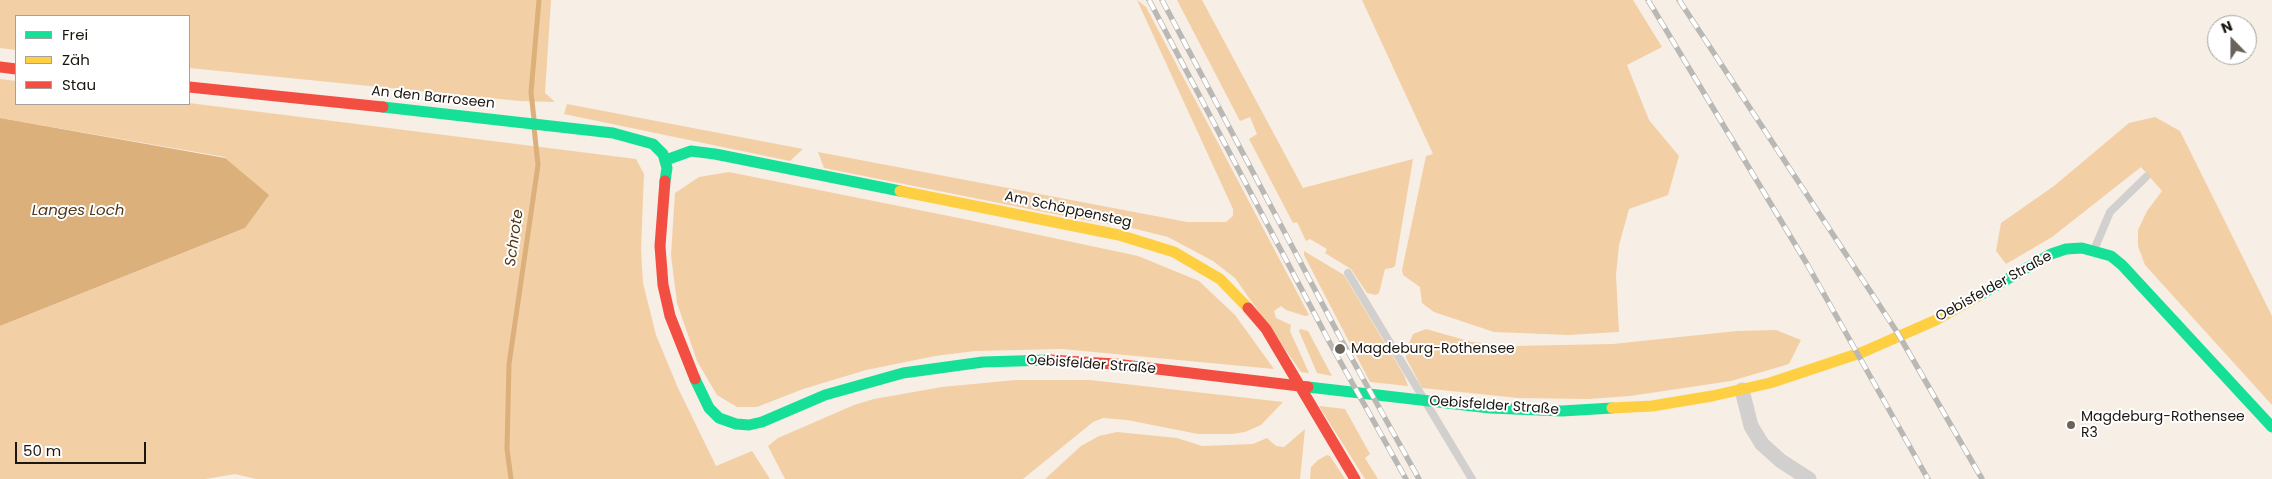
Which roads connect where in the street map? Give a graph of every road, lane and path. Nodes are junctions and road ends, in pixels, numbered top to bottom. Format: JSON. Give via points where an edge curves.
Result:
{"nodes":[{"id":1,"x":0,"y":67,"type":"edge"},
{"id":2,"x":15,"y":68,"type":"edge"},
{"id":3,"x":190,"y":87,"type":"edge"},
{"id":4,"x":666,"y":160,"type":"junction"},
{"id":5,"x":2146,"y":177,"type":"dead end"},
{"id":6,"x":2094,"y":250,"type":"junction"},
{"id":7,"x":1348,"y":273,"type":"dead end"},
{"id":8,"x":1742,"y":390,"type":"junction"},
{"id":9,"x":2272,"y":427,"type":"edge"},
{"id":10,"x":1355,"y":479,"type":"edge"},
{"id":11,"x":1472,"y":479,"type":"edge"},
{"id":12,"x":1809,"y":479,"type":"edge"}],
"edges":[{"from":1,"to":2,"type":"street"},
{"from":3,"to":4,"type":"street","name":"An den Barroseen","via":[[587,129],[645,140],[656,146]]},
{"from":4,"to":8,"type":"street","name":"Oebisfelder Straße","via":[[660,246],[666,302],[698,388],[711,411],[728,422],[753,424],[825,395],[878,379],[983,362],[1066,360],[1115,364],[1526,411],[1600,410],[1667,404]]},
{"from":4,"to":10,"type":"street","name":"Am Schöppensteg","via":[[691,151],[715,154],[1119,235],[1174,252],[1220,279],[1266,329]]},
{"from":5,"to":6,"type":"lane","via":[[2110,212]]},
{"from":6,"to":8,"type":"street","name":"Oebisfelder Straße","via":[[2066,249],[2051,254],[1913,331],[1815,369]]},
{"from":6,"to":9,"type":"street","name":"Oebisfelder Straße","via":[[2122,265]]},
{"from":7,"to":11,"type":"lane"},
{"from":8,"to":12,"type":"street","via":[[1751,426],[1762,444]]}]}
